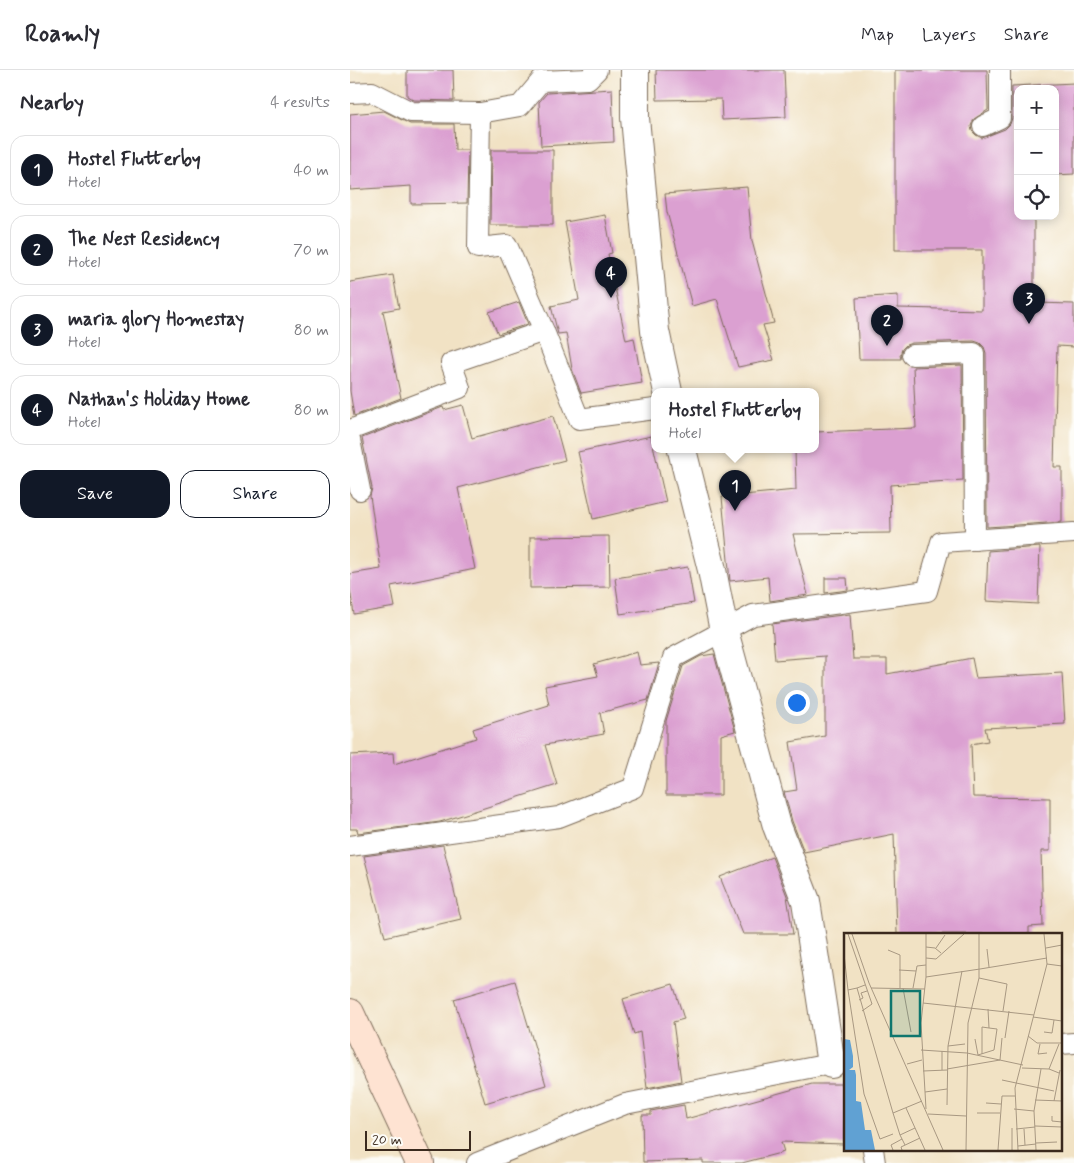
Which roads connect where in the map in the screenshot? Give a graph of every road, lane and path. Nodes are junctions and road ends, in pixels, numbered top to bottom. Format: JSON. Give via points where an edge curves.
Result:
{"nodes":[{"id":1,"x":597,"y":70,"type":"edge"},
{"id":2,"x":635,"y":70,"type":"edge"},
{"id":3,"x":1000,"y":70,"type":"edge"},
{"id":4,"x":350,"y":93,"type":"edge"},
{"id":5,"x":480,"y":113,"type":"junction"},
{"id":6,"x":983,"y":126,"type":"dead end"},
{"id":7,"x":544,"y":331,"type":"junction"},
{"id":8,"x":912,"y":355,"type":"dead end"},
{"id":9,"x":667,"y":388,"type":"edge"},
{"id":10,"x":651,"y":410,"type":"edge"},
{"id":11,"x":350,"y":430,"type":"edge"},
{"id":12,"x":350,"y":440,"type":"edge"},
{"id":13,"x":683,"y":453,"type":"edge"},
{"id":14,"x":360,"y":490,"type":"dead end"},
{"id":15,"x":1074,"y":534,"type":"edge"},
{"id":16,"x":975,"y":540,"type":"junction"},
{"id":17,"x":724,"y":631,"type":"junction"},
{"id":18,"x":350,"y":846,"type":"edge"},
{"id":19,"x":350,"y":1013,"type":"edge"},
{"id":20,"x":838,"y":1062,"type":"edge"},
{"id":21,"x":873,"y":1150,"type":"edge"},
{"id":22,"x":420,"y":1163,"type":"edge"},
{"id":23,"x":477,"y":1163,"type":"edge"},
{"id":24,"x":875,"y":1163,"type":"edge"}],
"edges":[{"from":1,"to":5,"type":"lane","via":[[588,79],[541,81],[520,106]]},
{"from":2,"to":9,"type":"street","via":[[635,118],[655,331]]},
{"from":3,"to":6,"type":"lane","via":[[1000,118]]},
{"from":4,"to":5,"type":"lane","via":[[372,92],[412,112]]},
{"from":5,"to":7,"type":"lane","via":[[478,248],[507,245]]},
{"from":7,"to":10,"type":"lane","via":[[579,419]]},
{"from":7,"to":11,"type":"lane","via":[[451,363],[460,388]]},
{"from":8,"to":16,"type":"lane","via":[[974,354]]},
{"from":12,"to":14,"type":"lane"},
{"from":13,"to":17,"type":"street"},
{"from":15,"to":16,"type":"lane"},
{"from":16,"to":17,"type":"lane","via":[[941,542],[927,591],[753,615]]},
{"from":17,"to":18,"type":"lane","via":[[673,658],[633,788],[559,817]]},
{"from":17,"to":20,"type":"street","via":[[776,826],[806,901]]},
{"from":19,"to":22,"type":"main road"},
{"from":20,"to":23,"type":"lane","via":[[625,1104]]},
{"from":21,"to":24,"type":"lane"}]}
